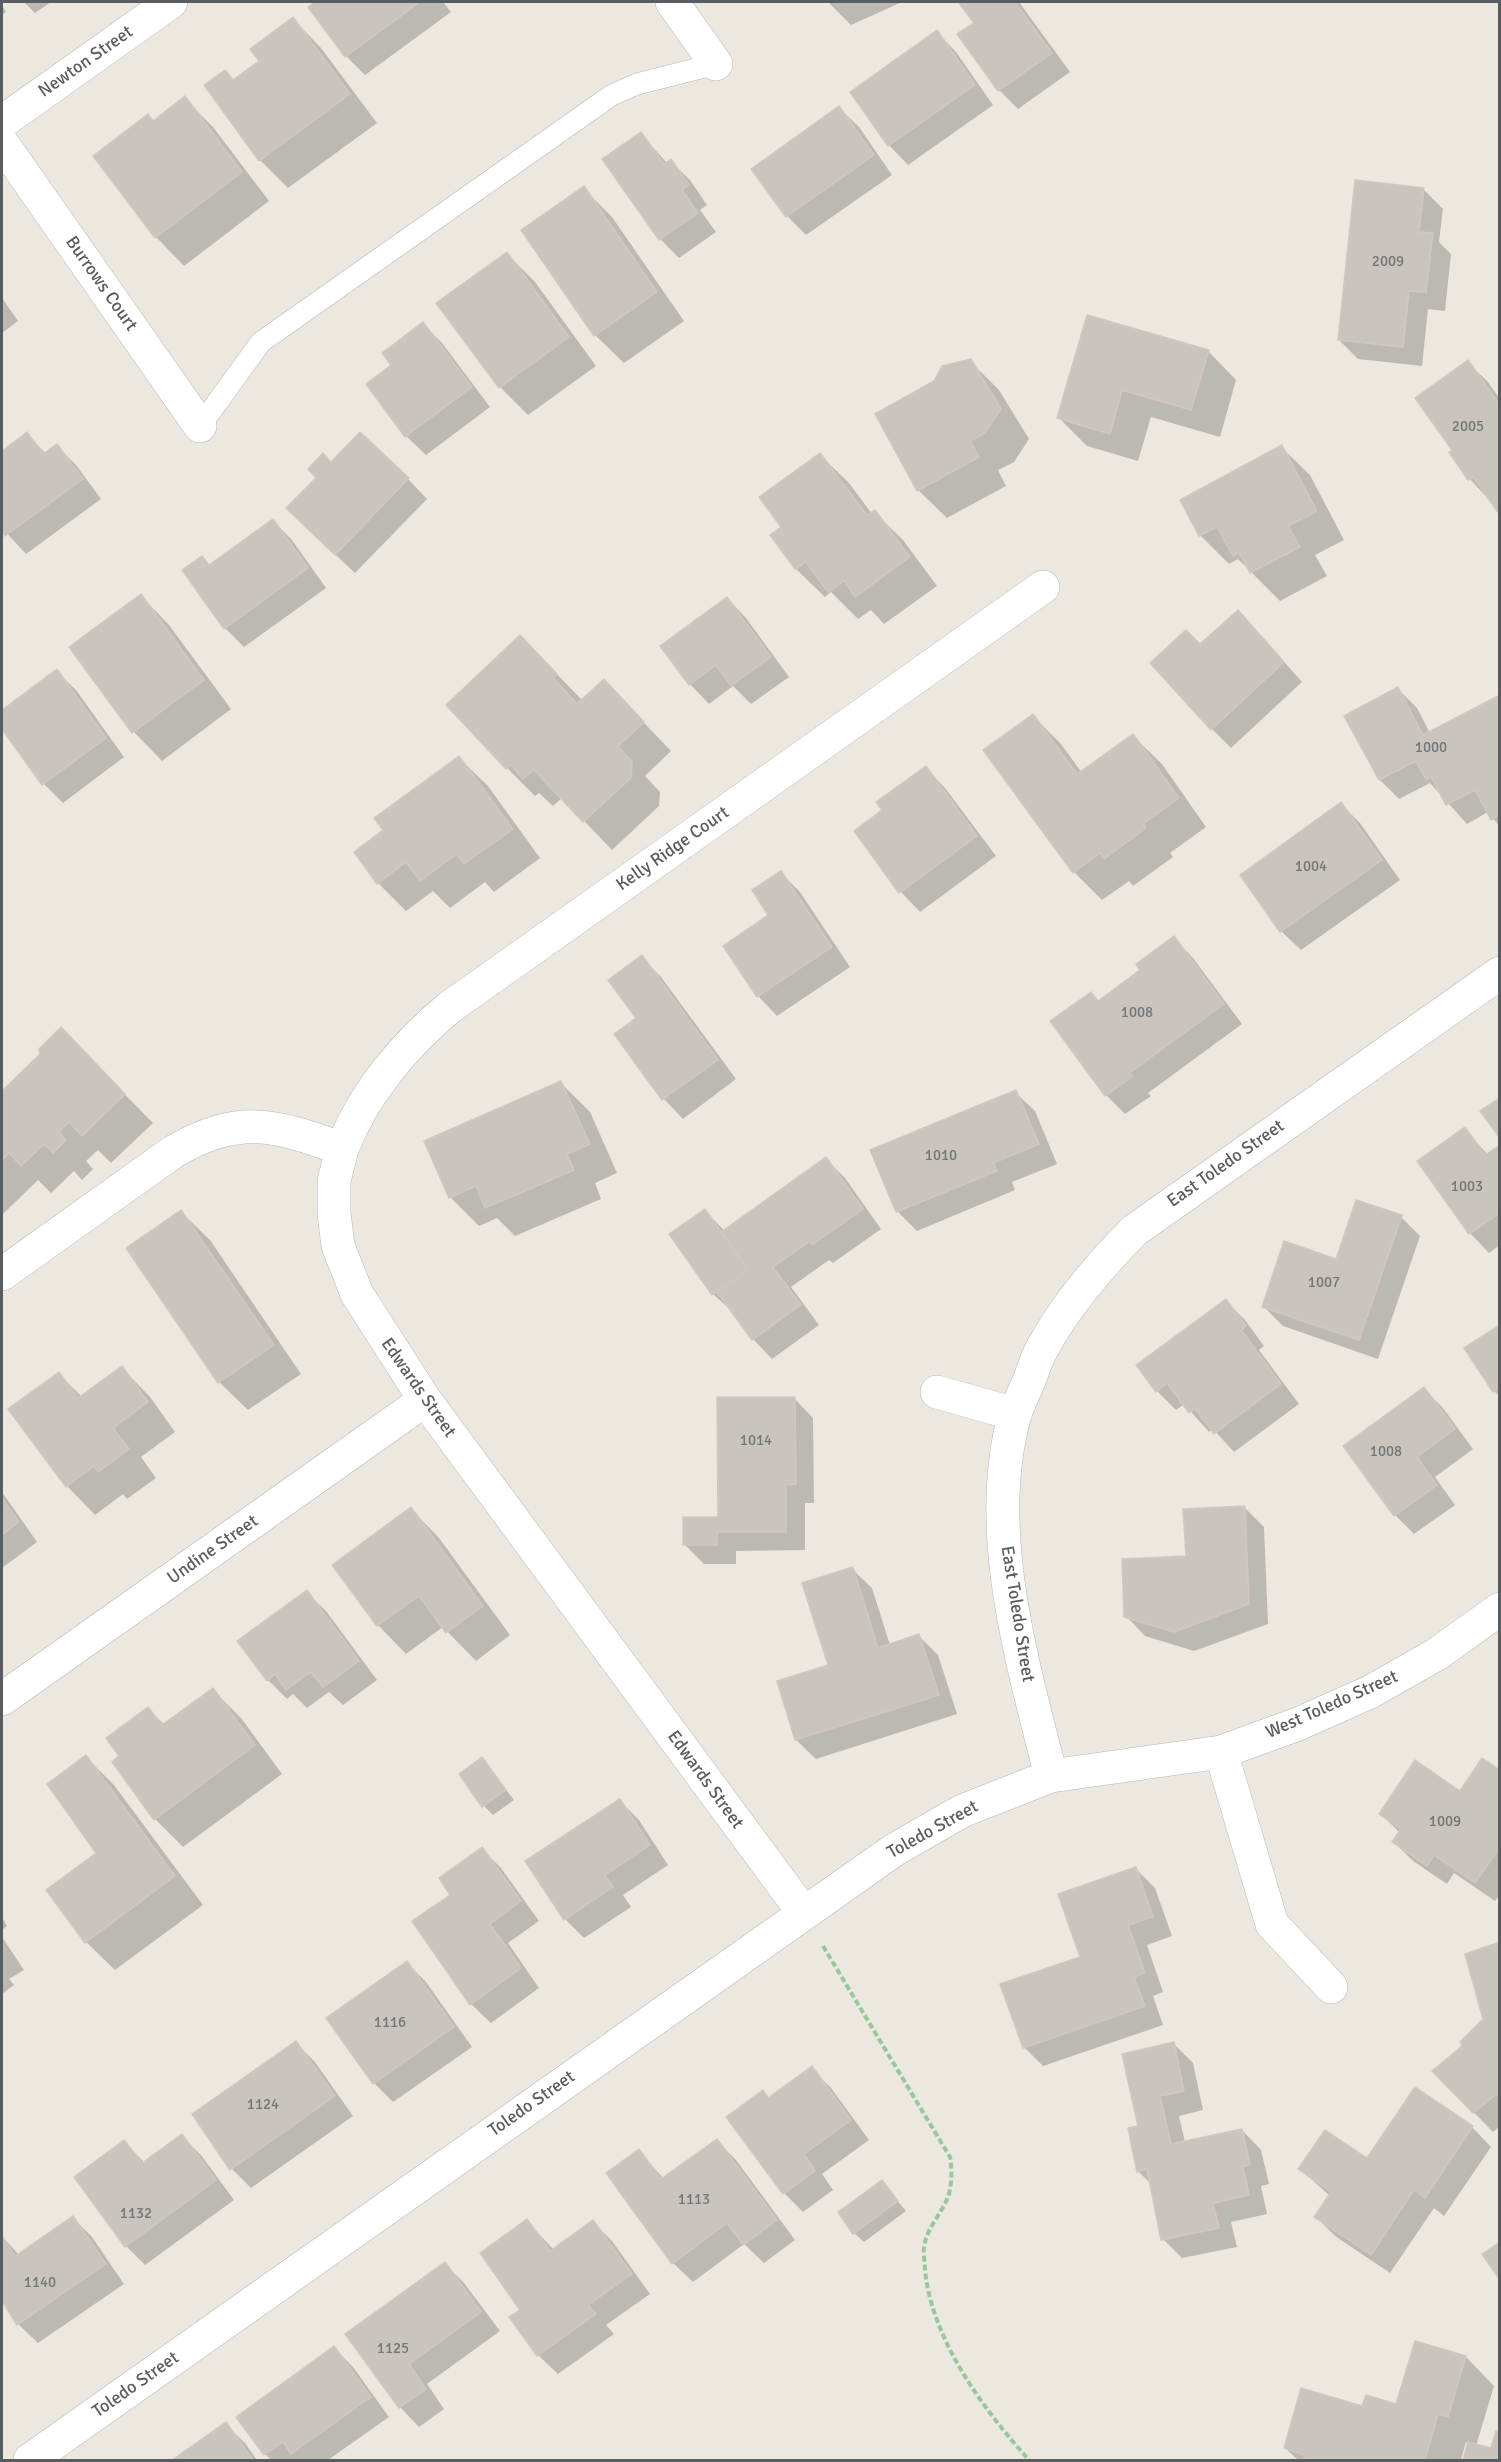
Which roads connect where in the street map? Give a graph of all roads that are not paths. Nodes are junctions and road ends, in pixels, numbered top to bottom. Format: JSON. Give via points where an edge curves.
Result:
{"nodes":[{"id":1,"x":171,"y":2,"type":"edge"},
{"id":2,"x":672,"y":2,"type":"edge"},
{"id":3,"x":716,"y":64,"type":"joint"},
{"id":4,"x":2,"y":122,"type":"edge"},
{"id":5,"x":2,"y":142,"type":"edge"},
{"id":6,"x":200,"y":426,"type":"joint"},
{"id":7,"x":1043,"y":587,"type":"dead end"},
{"id":8,"x":1500,"y":973,"type":"edge"},
{"id":9,"x":342,"y":1149,"type":"junction"},
{"id":10,"x":2,"y":1274,"type":"edge"},
{"id":11,"x":937,"y":1392,"type":"dead end"},
{"id":12,"x":424,"y":1400,"type":"junction"},
{"id":13,"x":1015,"y":1414,"type":"junction"},
{"id":14,"x":1500,"y":1609,"type":"edge"},
{"id":15,"x":2,"y":1699,"type":"edge"},
{"id":16,"x":1221,"y":1752,"type":"junction"},
{"id":17,"x":1051,"y":1776,"type":"junction"},
{"id":18,"x":803,"y":1912,"type":"junction"},
{"id":19,"x":1331,"y":1987,"type":"dead end"},
{"id":20,"x":30,"y":2460,"type":"edge"}],
"edges":[{"from":1,"to":4,"type":"street","name":"Newton Street"},
{"from":2,"to":3,"type":"street"},
{"from":3,"to":6,"type":"lane","via":[[637,84],[612,95],[261,342]]},
{"from":5,"to":6,"type":"street","name":"Burrows Court"},
{"from":7,"to":9,"type":"street","name":"Kelly Ridge Court","via":[[428,1024],[385,1075],[351,1126]]},
{"from":8,"to":13,"type":"street","name":"East Toledo Street","via":[[1135,1230],[1071,1303],[1042,1348]]},
{"from":9,"to":10,"type":"street","via":[[294,1131],[260,1125],[227,1128],[193,1140]]},
{"from":9,"to":12,"type":"street","name":"Edwards Street","via":[[334,1181],[338,1246],[357,1294]]},
{"from":11,"to":13,"type":"street"},
{"from":12,"to":15,"type":"street","name":"Undine Street"},
{"from":12,"to":18,"type":"street","name":"Edwards Street"},
{"from":13,"to":17,"type":"street","name":"East Toledo Street","via":[[1004,1472],[1008,1583]]},
{"from":14,"to":16,"type":"street","name":"West Toledo Street","via":[[1437,1654],[1370,1692]]},
{"from":16,"to":17,"type":"street","name":"West Toledo Street"},
{"from":16,"to":19,"type":"street","via":[[1272,1924]]},
{"from":17,"to":18,"type":"street","name":"Toledo Street","via":[[962,1811],[894,1850]]},
{"from":18,"to":20,"type":"street","name":"Toledo Street"}]}
